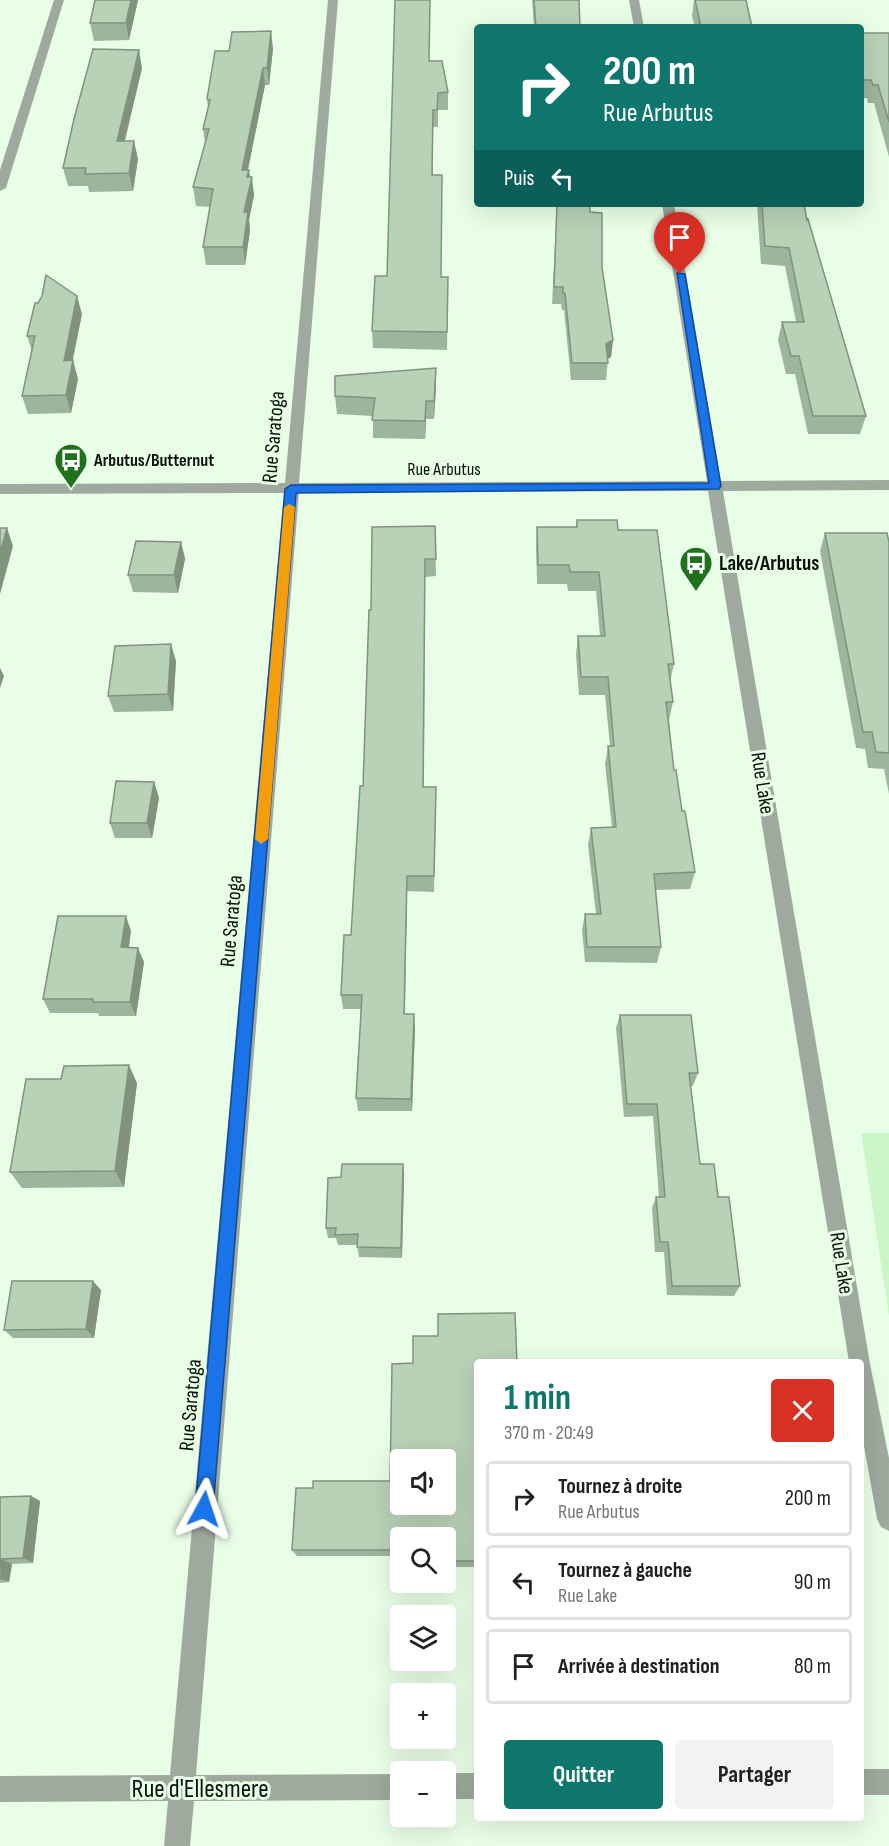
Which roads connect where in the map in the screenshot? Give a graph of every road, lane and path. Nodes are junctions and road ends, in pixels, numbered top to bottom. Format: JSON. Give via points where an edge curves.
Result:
{"nodes":[{"id":1,"x":59,"y":0,"type":"edge"},
{"id":2,"x":333,"y":0,"type":"edge"},
{"id":3,"x":634,"y":0,"type":"edge"},
{"id":4,"x":638,"y":24,"type":"edge"},
{"id":5,"x":0,"y":188,"type":"edge"},
{"id":6,"x":668,"y":207,"type":"edge"},
{"id":7,"x":889,"y":485,"type":"edge"},
{"id":8,"x":715,"y":486,"type":"junction"},
{"id":9,"x":0,"y":489,"type":"edge"},
{"id":10,"x":291,"y":489,"type":"junction"},
{"id":11,"x":859,"y":1359,"type":"edge"},
{"id":12,"x":864,"y":1386,"type":"edge"},
{"id":13,"x":889,"y":1519,"type":"edge"},
{"id":14,"x":864,"y":1782,"type":"edge"},
{"id":15,"x":889,"y":1782,"type":"edge"},
{"id":16,"x":390,"y":1786,"type":"edge"},
{"id":17,"x":456,"y":1786,"type":"edge"},
{"id":18,"x":474,"y":1786,"type":"edge"},
{"id":19,"x":0,"y":1789,"type":"edge"},
{"id":20,"x":180,"y":1789,"type":"junction"},
{"id":21,"x":177,"y":1846,"type":"edge"}],
"edges":[{"from":1,"to":5,"type":"street"},
{"from":2,"to":10,"type":"street","name":"Rue Saratoga"},
{"from":3,"to":4,"type":"street"},
{"from":6,"to":8,"type":"street","name":"Rue Lake"},
{"from":7,"to":8,"type":"street","name":"Rue Arbutus"},
{"from":8,"to":10,"type":"street","name":"Rue Arbutus"},
{"from":8,"to":11,"type":"street","name":"Rue Lake"},
{"from":9,"to":10,"type":"street","name":"Rue Arbutus"},
{"from":10,"to":20,"type":"street","name":"Rue Saratoga"},
{"from":12,"to":13,"type":"street"},
{"from":14,"to":15,"type":"street"},
{"from":16,"to":20,"type":"street","name":"Rue d'Ellesmere"},
{"from":17,"to":18,"type":"street"},
{"from":19,"to":20,"type":"street","name":"Rue d'Ellesmere"},
{"from":20,"to":21,"type":"street","name":"Rue Saratoga"}]}
